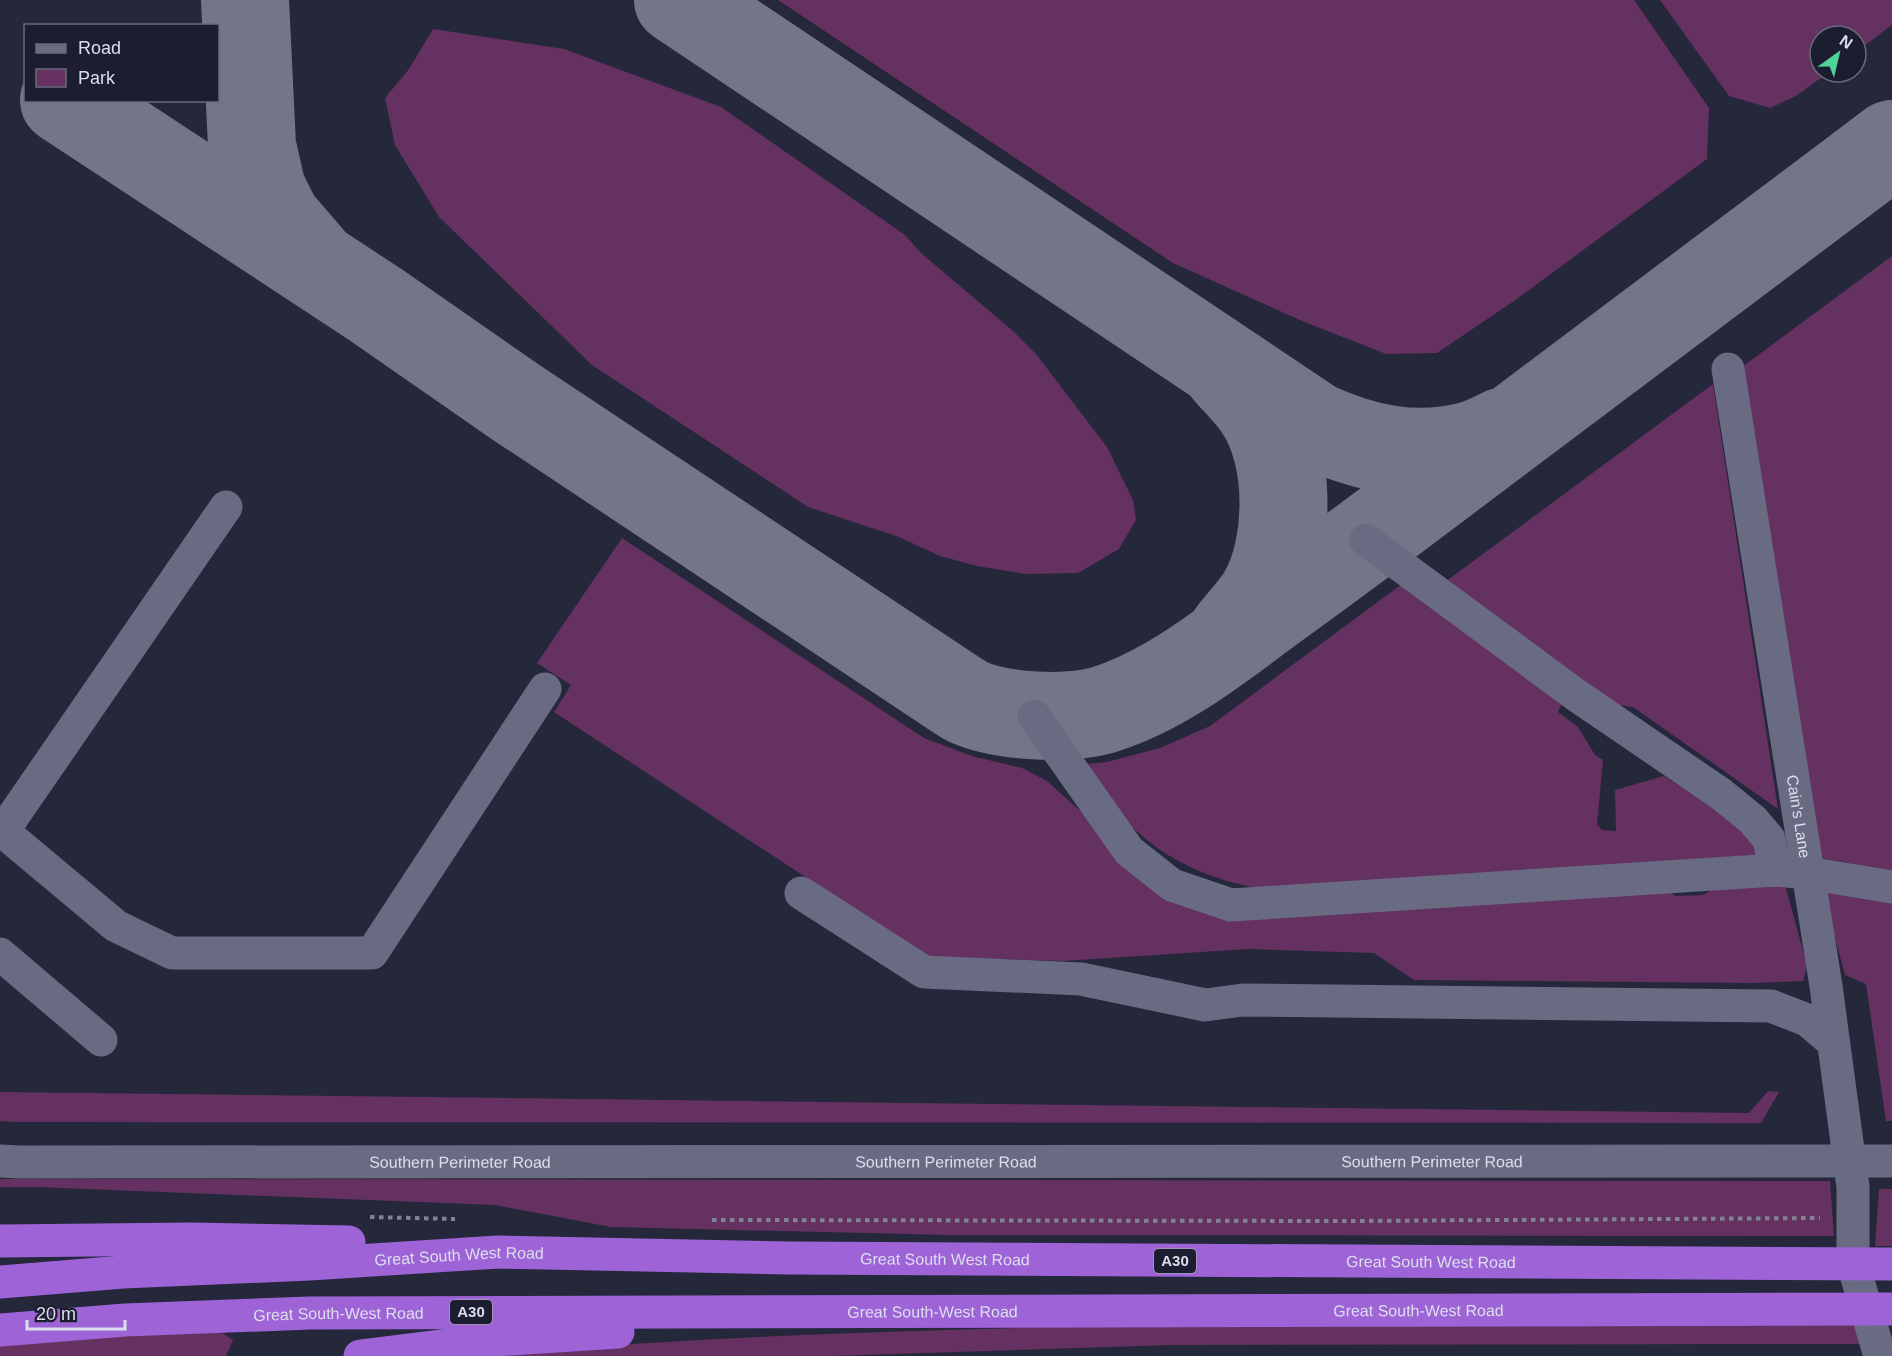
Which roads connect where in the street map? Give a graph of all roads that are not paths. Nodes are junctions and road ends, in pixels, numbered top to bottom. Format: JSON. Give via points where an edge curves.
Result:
{"nodes":[{"id":1,"x":1728,"y":369,"type":"dead end"},
{"id":2,"x":226,"y":507,"type":"dead end"},
{"id":3,"x":1366,"y":540,"type":"dead end"},
{"id":4,"x":545,"y":689,"type":"dead end"},
{"id":5,"x":1034,"y":716,"type":"dead end"},
{"id":6,"x":1,"y":830,"type":"edge"},
{"id":7,"x":1775,"y":870,"type":"junction"},
{"id":8,"x":1807,"y":873,"type":"junction"},
{"id":9,"x":1892,"y":887,"type":"edge"},
{"id":10,"x":801,"y":893,"type":"dead end"},
{"id":11,"x":0,"y":954,"type":"edge"},
{"id":12,"x":101,"y":1040,"type":"dead end"},
{"id":13,"x":1833,"y":1042,"type":"junction"},
{"id":14,"x":0,"y":1161,"type":"edge"},
{"id":15,"x":1850,"y":1161,"type":"junction"},
{"id":16,"x":1892,"y":1161,"type":"edge"},
{"id":17,"x":0,"y":1241,"type":"edge"},
{"id":18,"x":498,"y":1252,"type":"junction"},
{"id":19,"x":1853,"y":1264,"type":"junction"},
{"id":20,"x":1892,"y":1264,"type":"edge"},
{"id":21,"x":0,"y":1282,"type":"edge"},
{"id":22,"x":1879,"y":1309,"type":"edge"},
{"id":23,"x":943,"y":1311,"type":"junction"},
{"id":24,"x":0,"y":1330,"type":"edge"},
{"id":25,"x":360,"y":1356,"type":"edge"},
{"id":26,"x":1880,"y":1356,"type":"edge"}],
"edges":[{"from":1,"to":8,"type":"street","name":"Cain's Lane"},
{"from":2,"to":6,"type":"street"},
{"from":3,"to":7,"type":"street","via":[[1576,695],[1721,794],[1769,839]]},
{"from":4,"to":6,"type":"street","via":[[372,953],[172,953],[117,926]]},
{"from":5,"to":7,"type":"street","via":[[1129,850],[1172,885],[1231,905]]},
{"from":7,"to":8,"type":"street"},
{"from":8,"to":9,"type":"street"},
{"from":8,"to":13,"type":"street","name":"Cain's Lane"},
{"from":10,"to":13,"type":"street","via":[[924,972],[1081,979],[1205,1005],[1244,1000],[1771,1006],[1807,1020]]},
{"from":11,"to":12,"type":"street"},
{"from":13,"to":15,"type":"street","name":"Cain's Lane"},
{"from":14,"to":15,"type":"street","name":"Southern Perimeter Road"},
{"from":15,"to":16,"type":"street","name":"Southern Perimeter Road"},
{"from":15,"to":19,"type":"street","name":"Cain's Lane"},
{"from":17,"to":18,"type":"highway","via":[[347,1242]]},
{"from":18,"to":19,"type":"highway","name":"Great South West Road","number":"A30","via":[[801,1258]]},
{"from":18,"to":21,"type":"highway","name":"Great South West Road","number":"A30"},
{"from":19,"to":20,"type":"highway","name":"Great South West Road","number":"A30"},
{"from":19,"to":22,"type":"street","name":"Cain's Lane"},
{"from":22,"to":23,"type":"highway","name":"Great South-West Road","number":"A30"},
{"from":22,"to":26,"type":"street","name":"Cain's Lane"},
{"from":23,"to":24,"type":"highway","name":"Great South-West Road","number":"A30","via":[[310,1313],[125,1320]]},
{"from":23,"to":25,"type":"highway","via":[[480,1341]]}]}
